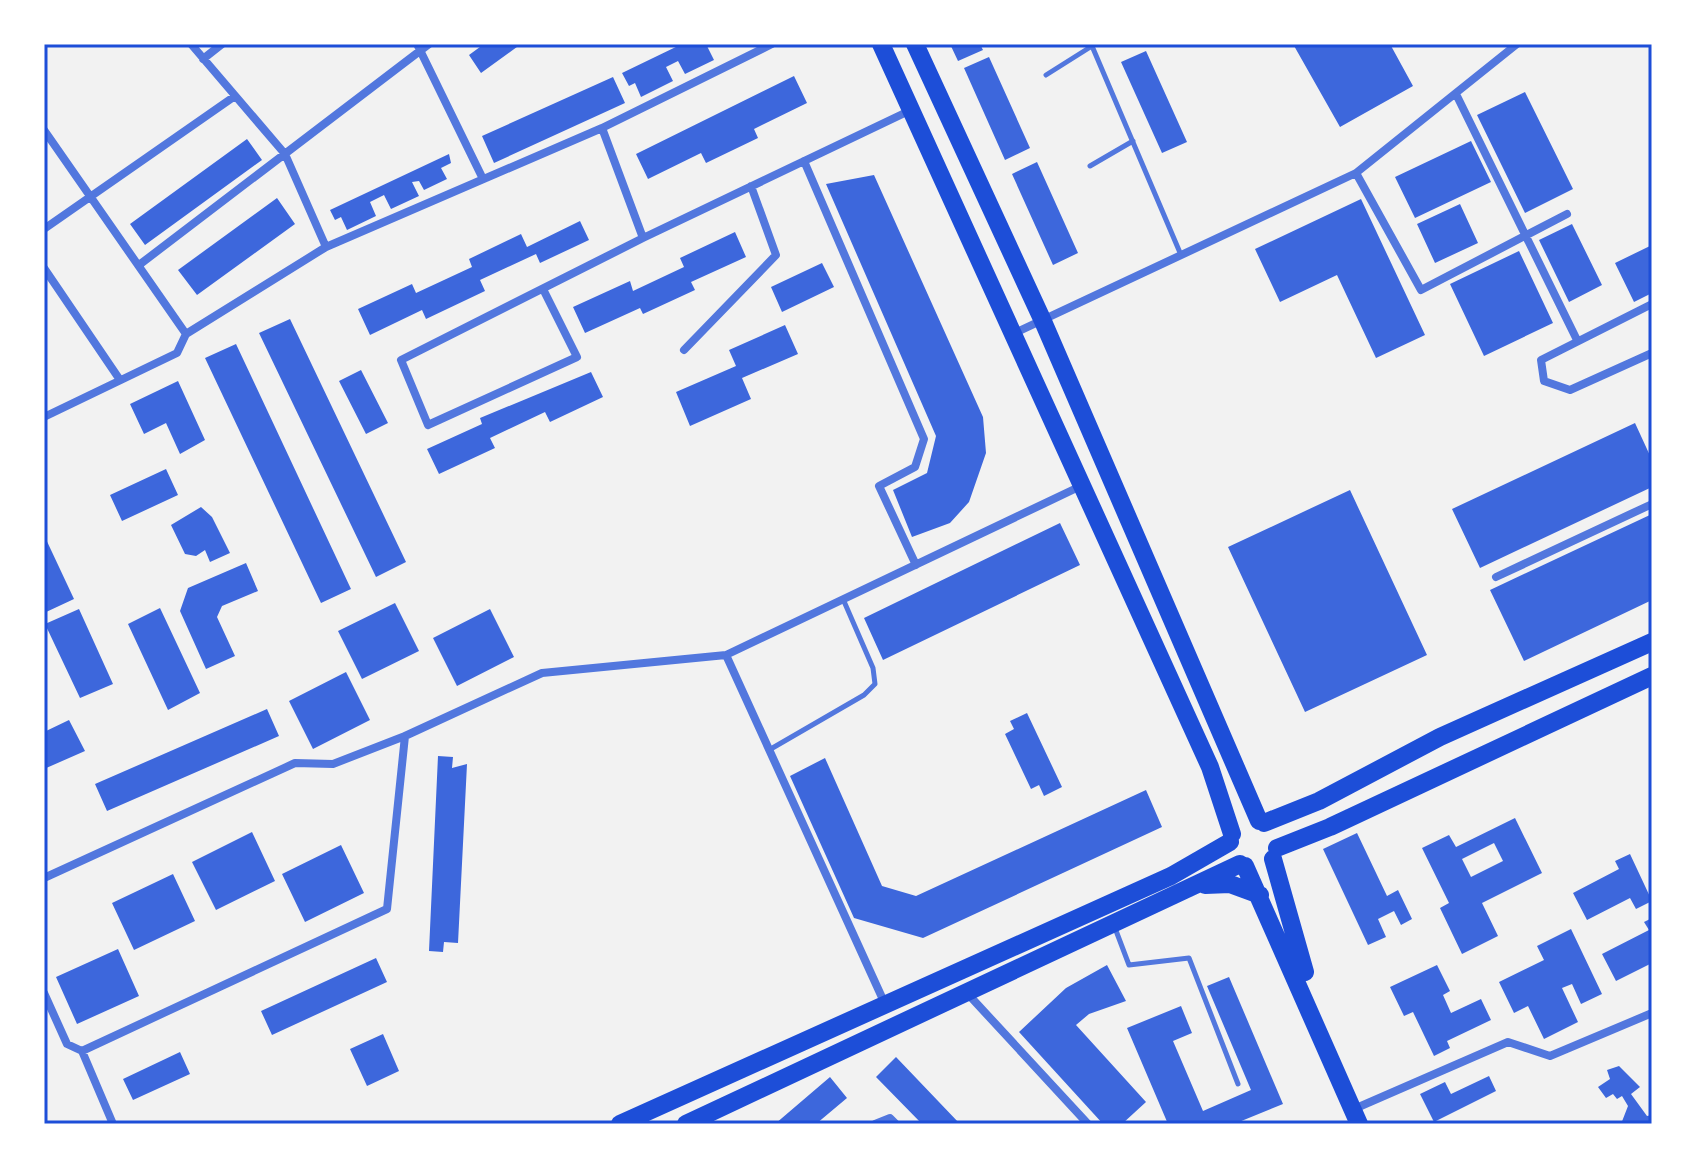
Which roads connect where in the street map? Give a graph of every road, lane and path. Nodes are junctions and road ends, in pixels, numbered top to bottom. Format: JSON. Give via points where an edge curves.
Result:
{"nodes":[{"id":1,"x":191,"y":44,"type":"edge"},
{"id":2,"x":222,"y":44,"type":"edge"},
{"id":3,"x":772,"y":44,"type":"edge"},
{"id":4,"x":881,"y":44,"type":"edge"},
{"id":5,"x":915,"y":44,"type":"edge"},
{"id":6,"x":1517,"y":44,"type":"edge"},
{"id":7,"x":422,"y":46,"type":"edge"},
{"id":8,"x":203,"y":59,"type":"junction"},
{"id":9,"x":1046,"y":75,"type":"dead end"},
{"id":10,"x":1456,"y":94,"type":"junction"},
{"id":11,"x":235,"y":96,"type":"junction"},
{"id":12,"x":911,"y":109,"type":"junction"},
{"id":13,"x":602,"y":128,"type":"junction"},
{"id":14,"x":44,"y":130,"type":"edge"},
{"id":15,"x":1133,"y":141,"type":"junction"},
{"id":16,"x":285,"y":154,"type":"junction"},
{"id":17,"x":804,"y":161,"type":"junction"},
{"id":18,"x":1090,"y":166,"type":"dead end"},
{"id":19,"x":1356,"y":173,"type":"junction"},
{"id":20,"x":483,"y":179,"type":"junction"},
{"id":21,"x":751,"y":186,"type":"junction"},
{"id":22,"x":90,"y":199,"type":"junction"},
{"id":23,"x":1567,"y":214,"type":"dead end"},
{"id":24,"x":44,"y":229,"type":"edge"},
{"id":25,"x":1524,"y":235,"type":"junction"},
{"id":26,"x":643,"y":238,"type":"junction"},
{"id":27,"x":326,"y":247,"type":"junction"},
{"id":28,"x":1181,"y":255,"type":"junction"},
{"id":29,"x":139,"y":265,"type":"junction"},
{"id":30,"x":44,"y":268,"type":"edge"},
{"id":31,"x":543,"y":289,"type":"junction"},
{"id":32,"x":1652,"y":304,"type":"edge"},
{"id":33,"x":1042,"y":319,"type":"junction"},
{"id":34,"x":1015,"y":333,"type":"junction"},
{"id":35,"x":186,"y":334,"type":"junction"},
{"id":36,"x":1577,"y":340,"type":"junction"},
{"id":37,"x":684,"y":350,"type":"dead end"},
{"id":38,"x":1652,"y":353,"type":"edge"},
{"id":39,"x":120,"y":380,"type":"junction"},
{"id":40,"x":44,"y":417,"type":"edge"},
{"id":41,"x":1084,"y":485,"type":"junction"},
{"id":42,"x":1652,"y":504,"type":"edge"},
{"id":43,"x":916,"y":565,"type":"junction"},
{"id":44,"x":1496,"y":577,"type":"dead end"},
{"id":45,"x":843,"y":599,"type":"junction"},
{"id":46,"x":1652,"y":642,"type":"edge"},
{"id":47,"x":726,"y":655,"type":"junction"},
{"id":48,"x":1652,"y":676,"type":"edge"},
{"id":49,"x":405,"y":736,"type":"junction"},
{"id":50,"x":769,"y":750,"type":"junction"},
{"id":51,"x":1262,"y":822,"type":"junction"},
{"id":52,"x":1231,"y":838,"type":"junction"},
{"id":53,"x":1275,"y":854,"type":"junction"},
{"id":54,"x":1243,"y":865,"type":"junction"},
{"id":55,"x":44,"y":878,"type":"edge"},
{"id":56,"x":1198,"y":885,"type":"junction"},
{"id":57,"x":1260,"y":895,"type":"junction"},
{"id":58,"x":1113,"y":923,"type":"junction"},
{"id":59,"x":44,"y":993,"type":"edge"},
{"id":60,"x":967,"y":993,"type":"junction"},
{"id":61,"x":885,"y":1005,"type":"junction"},
{"id":62,"x":1652,"y":1013,"type":"edge"},
{"id":63,"x":1324,"y":1039,"type":"junction"},
{"id":64,"x":82,"y":1051,"type":"junction"},
{"id":65,"x":1238,"y":1084,"type":"dead end"},
{"id":66,"x":1356,"y":1117,"type":"edge"},
{"id":67,"x":113,"y":1124,"type":"edge"},
{"id":68,"x":620,"y":1124,"type":"edge"},
{"id":69,"x":686,"y":1124,"type":"edge"},
{"id":70,"x":875,"y":1124,"type":"edge"},
{"id":71,"x":896,"y":1124,"type":"edge"},
{"id":72,"x":1088,"y":1124,"type":"edge"}],
"edges":[{"from":1,"to":8,"type":"street"},
{"from":2,"to":8,"type":"street"},
{"from":3,"to":13,"type":"street"},
{"from":4,"to":12,"type":"main road"},
{"from":5,"to":33,"type":"main road"},
{"from":6,"to":10,"type":"street"},
{"from":7,"to":16,"type":"street"},
{"from":7,"to":20,"type":"street"},
{"from":8,"to":11,"type":"street"},
{"from":9,"to":15,"type":"lane","via":[[1092,46]]},
{"from":10,"to":19,"type":"street"},
{"from":10,"to":25,"type":"street"},
{"from":11,"to":16,"type":"street"},
{"from":11,"to":22,"type":"street"},
{"from":12,"to":17,"type":"street"},
{"from":12,"to":34,"type":"main road"},
{"from":13,"to":20,"type":"street"},
{"from":13,"to":26,"type":"street"},
{"from":14,"to":22,"type":"street"},
{"from":15,"to":18,"type":"lane"},
{"from":15,"to":28,"type":"lane"},
{"from":16,"to":27,"type":"street"},
{"from":16,"to":29,"type":"street"},
{"from":17,"to":21,"type":"street"},
{"from":17,"to":43,"type":"street","via":[[924,439],[915,467],[879,486]]},
{"from":19,"to":25,"type":"street","via":[[1421,290]]},
{"from":19,"to":28,"type":"street"},
{"from":20,"to":27,"type":"street"},
{"from":21,"to":26,"type":"street"},
{"from":21,"to":37,"type":"street","via":[[776,255]]},
{"from":22,"to":24,"type":"street"},
{"from":22,"to":29,"type":"street"},
{"from":23,"to":25,"type":"street"},
{"from":25,"to":36,"type":"street"},
{"from":26,"to":31,"type":"street"},
{"from":27,"to":35,"type":"street"},
{"from":28,"to":33,"type":"street"},
{"from":29,"to":35,"type":"street"},
{"from":30,"to":39,"type":"street"},
{"from":31,"to":31,"type":"street","via":[[401,360],[428,425],[577,357]]},
{"from":32,"to":36,"type":"street"},
{"from":33,"to":34,"type":"street"},
{"from":33,"to":51,"type":"main road"},
{"from":34,"to":41,"type":"main road"},
{"from":35,"to":39,"type":"street","via":[[177,353]]},
{"from":36,"to":38,"type":"street","via":[[1541,360],[1544,381],[1570,390]]},
{"from":39,"to":40,"type":"street"},
{"from":41,"to":43,"type":"street"},
{"from":41,"to":52,"type":"main road","via":[[1210,767]]},
{"from":42,"to":44,"type":"street"},
{"from":43,"to":45,"type":"street"},
{"from":45,"to":47,"type":"street"},
{"from":45,"to":50,"type":"lane","via":[[875,684]]},
{"from":46,"to":51,"type":"main road","via":[[1440,737],[1319,801]]},
{"from":47,"to":49,"type":"street","via":[[542,673]]},
{"from":47,"to":50,"type":"street"},
{"from":48,"to":53,"type":"main road"},
{"from":49,"to":55,"type":"street","via":[[333,764],[295,763]]},
{"from":49,"to":64,"type":"street","via":[[387,909]]},
{"from":50,"to":61,"type":"street"},
{"from":51,"to":52,"type":"main road","via":[[1246,821]]},
{"from":51,"to":53,"type":"main road","via":[[1276,836]]},
{"from":52,"to":54,"type":"main road","via":[[1232,854]]},
{"from":52,"to":61,"type":"main road","via":[[1171,876]]},
{"from":53,"to":54,"type":"main road","via":[[1257,869]]},
{"from":53,"to":63,"type":"main road"},
{"from":54,"to":56,"type":"main road"},
{"from":54,"to":57,"type":"main road"},
{"from":56,"to":57,"type":"main road","via":[[1230,884]]},
{"from":56,"to":58,"type":"main road"},
{"from":57,"to":63,"type":"main road"},
{"from":58,"to":60,"type":"main road"},
{"from":58,"to":65,"type":"lane","via":[[1129,965],[1189,958]]},
{"from":59,"to":64,"type":"street","via":[[67,1044]]},
{"from":60,"to":69,"type":"main road"},
{"from":60,"to":72,"type":"street"},
{"from":61,"to":68,"type":"main road"},
{"from":62,"to":66,"type":"street","via":[[1550,1056],[1508,1042]]},
{"from":63,"to":66,"type":"main road"},
{"from":64,"to":67,"type":"street"},
{"from":70,"to":71,"type":"street","via":[[890,1118]]}]}
